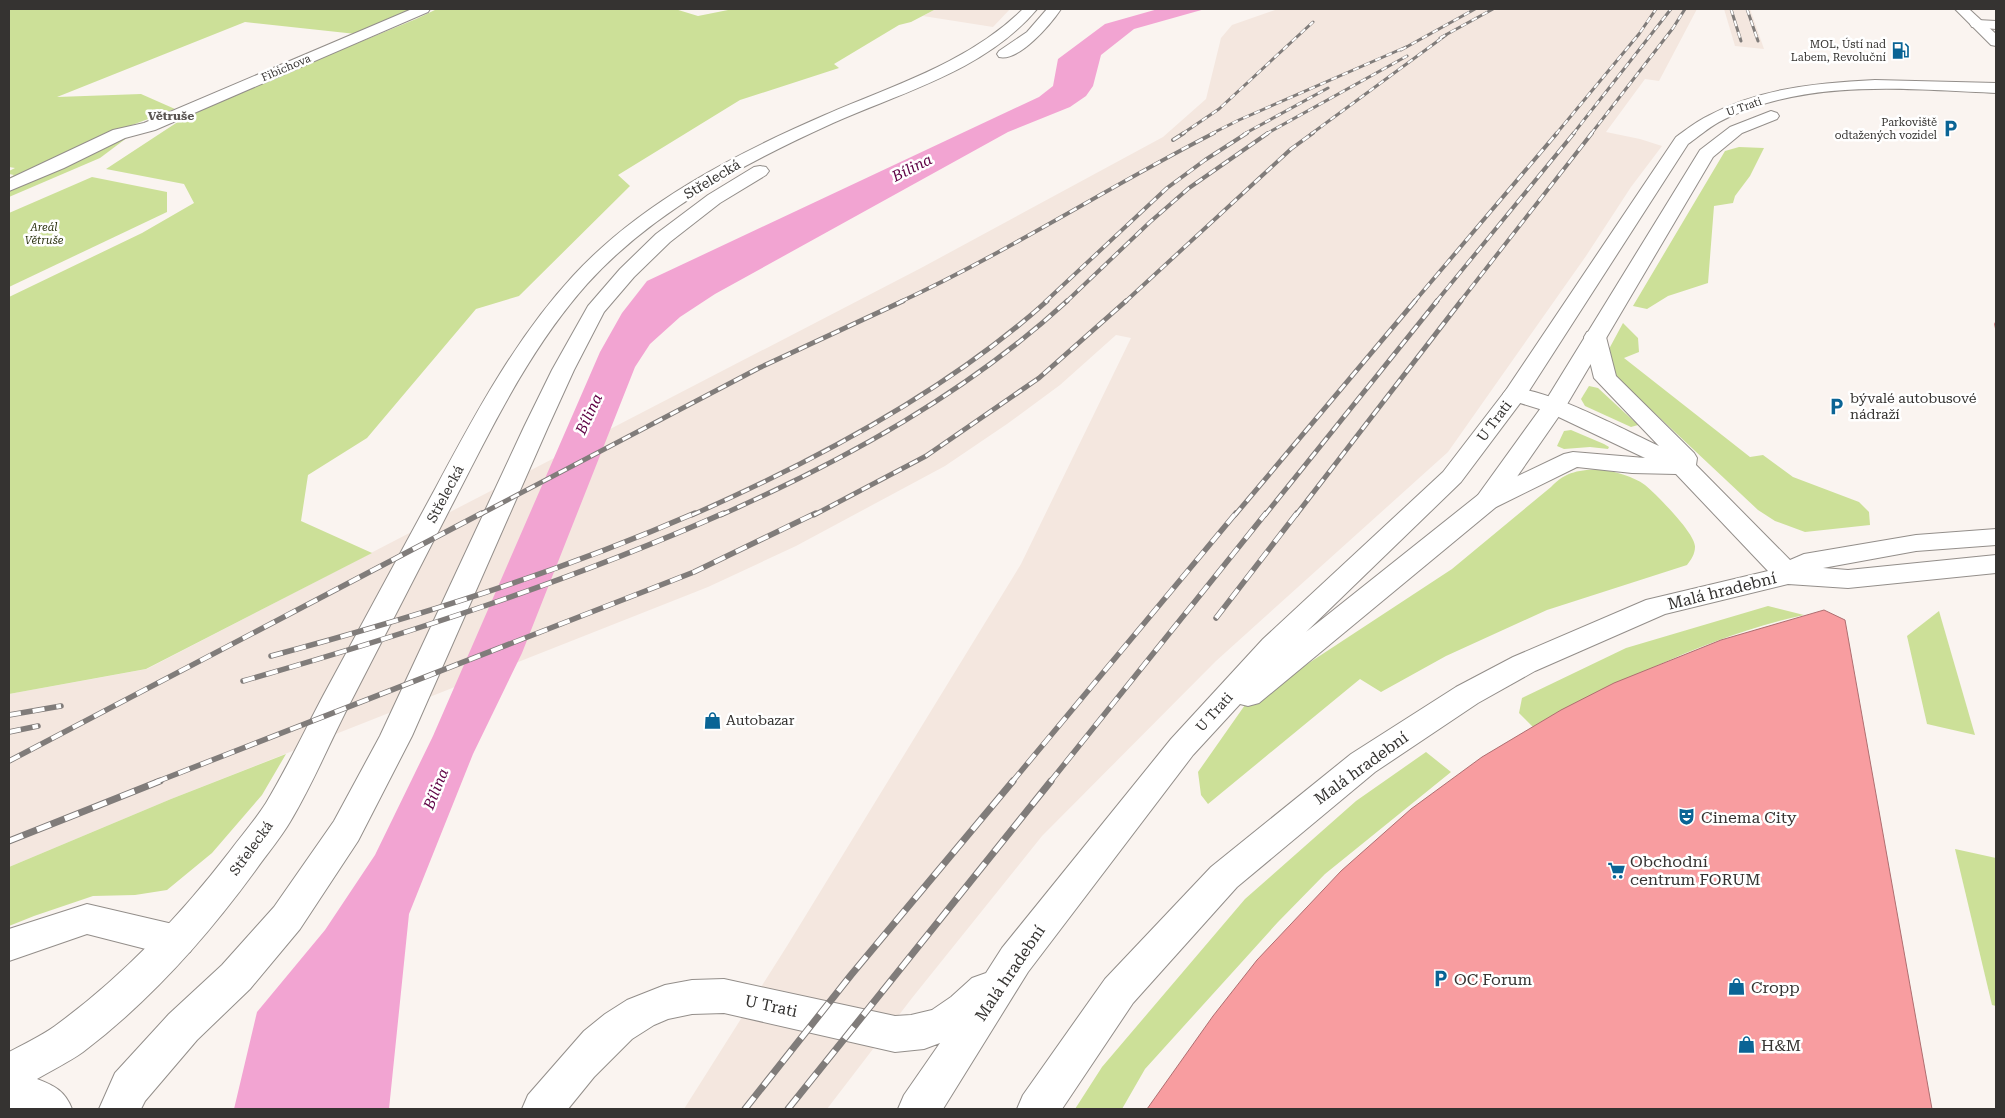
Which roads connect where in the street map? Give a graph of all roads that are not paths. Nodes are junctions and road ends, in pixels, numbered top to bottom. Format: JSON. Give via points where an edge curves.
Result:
{"nodes":[{"id":1,"x":423,"y":9,"type":"edge"},
{"id":2,"x":1030,"y":9,"type":"edge"},
{"id":3,"x":1054,"y":9,"type":"edge"},
{"id":4,"x":1962,"y":9,"type":"edge"},
{"id":5,"x":1977,"y":24,"type":"junction"},
{"id":6,"x":1996,"y":25,"type":"edge"},
{"id":7,"x":1011,"y":40,"type":"junction"},
{"id":8,"x":1996,"y":42,"type":"edge"},
{"id":9,"x":1996,"y":88,"type":"edge"},
{"id":10,"x":1996,"y":98,"type":"edge"},
{"id":11,"x":149,"y":127,"type":"junction"},
{"id":12,"x":827,"y":138,"type":"dead end"},
{"id":13,"x":772,"y":165,"type":"dead end"},
{"id":14,"x":9,"y":186,"type":"edge"},
{"id":15,"x":9,"y":201,"type":"edge"},
{"id":16,"x":1595,"y":337,"type":"junction"},
{"id":17,"x":1515,"y":394,"type":"junction"},
{"id":18,"x":1554,"y":406,"type":"junction"},
{"id":19,"x":1684,"y":467,"type":"junction"},
{"id":20,"x":1487,"y":501,"type":"junction"},
{"id":21,"x":1996,"y":538,"type":"edge"},
{"id":22,"x":1996,"y":564,"type":"edge"},
{"id":23,"x":1788,"y":575,"type":"junction"},
{"id":24,"x":1182,"y":747,"type":"junction"},
{"id":25,"x":177,"y":941,"type":"junction"},
{"id":26,"x":9,"y":945,"type":"edge"},
{"id":27,"x":1015,"y":960,"type":"junction"},
{"id":28,"x":9,"y":1073,"type":"edge"},
{"id":29,"x":9,"y":1091,"type":"edge"},
{"id":30,"x":51,"y":1109,"type":"edge"},
{"id":31,"x":120,"y":1109,"type":"edge"},
{"id":32,"x":543,"y":1109,"type":"edge"},
{"id":33,"x":919,"y":1109,"type":"edge"},
{"id":34,"x":1038,"y":1109,"type":"edge"}],
"edges":[{"from":1,"to":11,"type":"street","name":"Fibichova"},
{"from":2,"to":7,"type":"street","via":[[1015,25]]},
{"from":3,"to":7,"type":"street","via":[[1040,28]]},
{"from":4,"to":5,"type":"street"},
{"from":5,"to":6,"type":"street"},
{"from":5,"to":8,"type":"street"},
{"from":7,"to":12,"type":"street","via":[[992,62]]},
{"from":7,"to":25,"type":"street","name":"Střelecká","via":[[828,120],[725,170],[656,215],[590,270],[556,308],[512,372],[277,814],[217,895]]},
{"from":9,"to":17,"type":"street","name":"U Trati","via":[[1910,84],[1831,88],[1758,102],[1705,123],[1673,152]]},
{"from":10,"to":16,"type":"street","name":"U Trati","via":[[1918,96],[1840,100],[1781,112],[1736,130],[1713,146],[1697,167]]},
{"from":11,"to":14,"type":"street","name":"Fibichova","via":[[119,134]]},
{"from":11,"to":15,"type":"street","name":"Fibichova","via":[[120,151],[88,168]]},
{"from":13,"to":31,"type":"street","name":"Střelecká","via":[[714,199],[663,238],[595,310],[536,427],[396,736],[346,831],[287,918],[236,977],[183,1027],[136,1080]]},
{"from":16,"to":18,"type":"street","name":"U Trati"},
{"from":16,"to":19,"type":"street","name":"U Trati","via":[[1605,378],[1685,458]]},
{"from":17,"to":18,"type":"street","name":"U Trati"},
{"from":17,"to":24,"type":"street","name":"U Trati","via":[[1452,477],[1274,646]]},
{"from":18,"to":19,"type":"street","name":"U Trati"},
{"from":18,"to":20,"type":"street","name":"U Trati"},
{"from":19,"to":20,"type":"street","name":"U Trati","via":[[1574,459]]},
{"from":19,"to":23,"type":"street","name":"U Trati"},
{"from":20,"to":24,"type":"street","name":"U Trati"},
{"from":21,"to":23,"type":"street","name":"Malá hradební","via":[[1916,543],[1814,561],[1804,563]]},
{"from":22,"to":23,"type":"street","name":"Malá hradební","via":[[1848,579]]},
{"from":23,"to":34,"type":"street","name":"Malá hradební","via":[[1656,607],[1533,660],[1466,695],[1363,763],[1224,877],[1119,991]]},
{"from":24,"to":27,"type":"street","name":"Malá hradební"},
{"from":25,"to":26,"type":"street","via":[[87,919]]},
{"from":25,"to":28,"type":"street","name":"Střelecká","via":[[120,997],[66,1041]]},
{"from":27,"to":32,"type":"street","name":"U Trati","via":[[969,1007],[945,1025],[921,1033],[895,1034],[724,996],[682,997],[655,1005],[630,1017],[605,1038]]},
{"from":27,"to":33,"type":"street","name":"Malá hradební"},
{"from":29,"to":30,"type":"street","via":[[36,1098]]}]}
